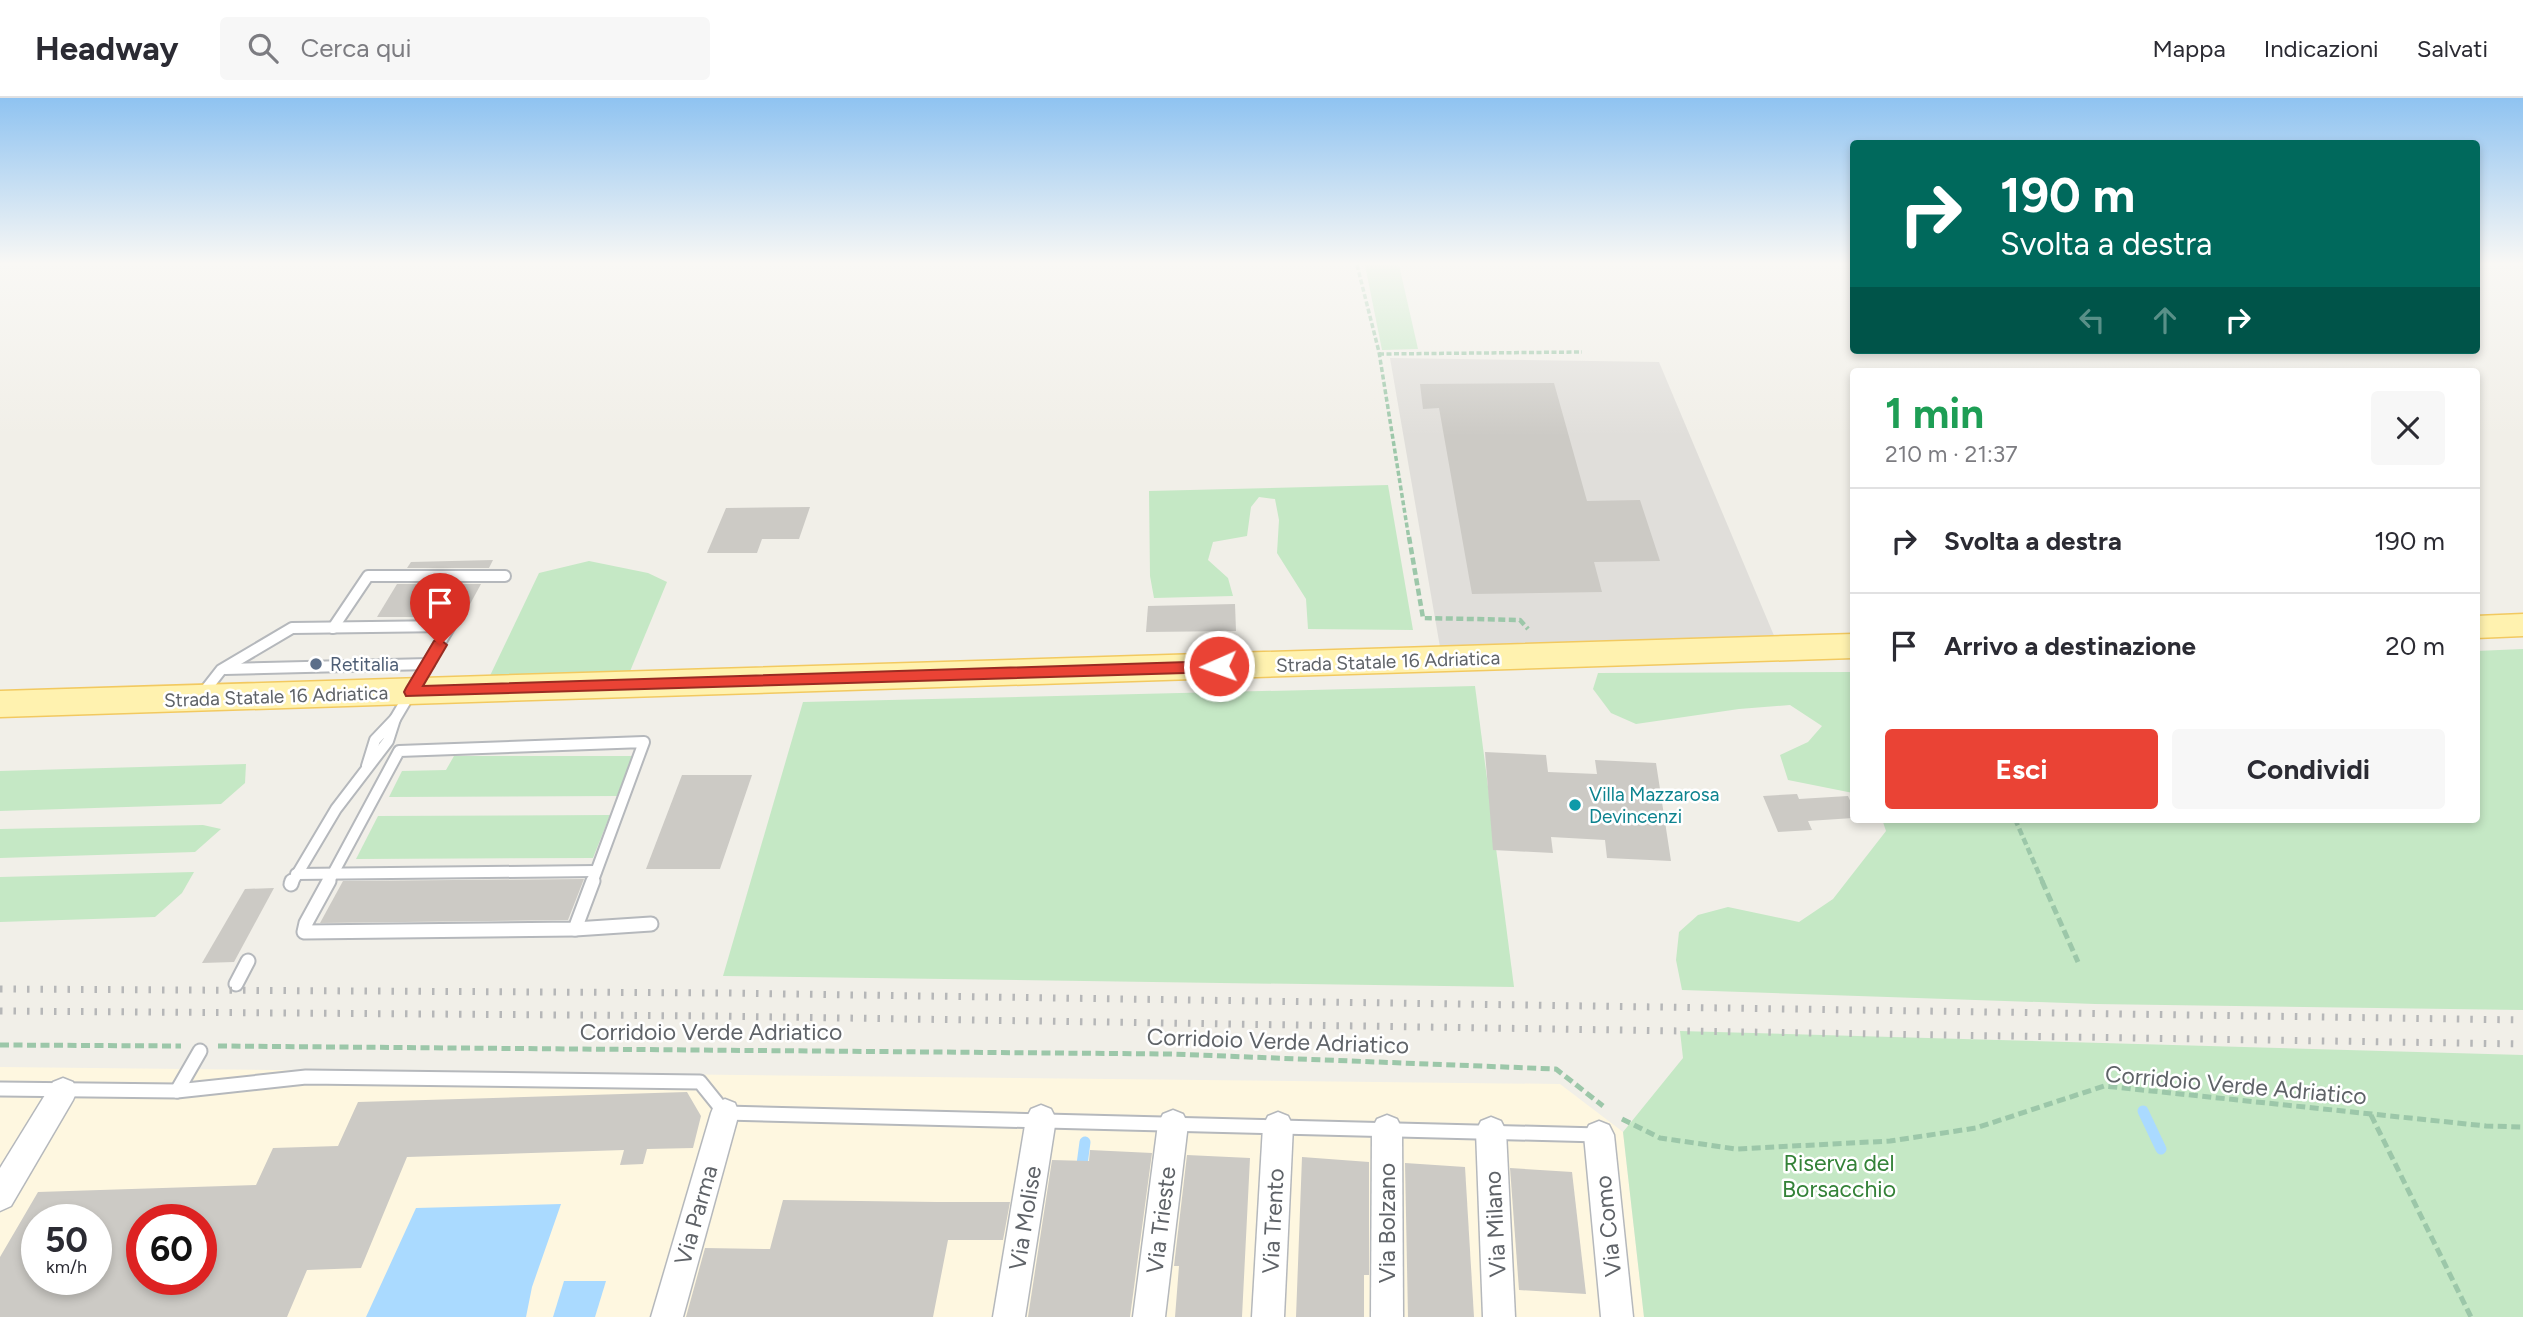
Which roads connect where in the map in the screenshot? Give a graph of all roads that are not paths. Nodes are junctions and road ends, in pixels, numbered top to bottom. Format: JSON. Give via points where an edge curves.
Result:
{"nodes":[{"id":1,"x":505,"y":576,"type":"dead end"},
{"id":2,"x":2523,"y":625,"type":"edge"},
{"id":3,"x":2480,"y":626,"type":"edge"},
{"id":4,"x":333,"y":628,"type":"junction"},
{"id":5,"x":1850,"y":646,"type":"edge"},
{"id":6,"x":221,"y":670,"type":"junction"},
{"id":7,"x":412,"y":691,"type":"junction"},
{"id":8,"x":198,"y":698,"type":"junction"},
{"id":9,"x":0,"y":704,"type":"edge"},
{"id":10,"x":596,"y":871,"type":"junction"},
{"id":11,"x":333,"y":873,"type":"junction"},
{"id":12,"x":651,"y":924,"type":"dead end"},
{"id":13,"x":575,"y":929,"type":"junction"},
{"id":14,"x":248,"y":961,"type":"dead end"},
{"id":15,"x":236,"y":984,"type":"dead end"},
{"id":16,"x":202,"y":1048,"type":"road end"},
{"id":17,"x":0,"y":1089,"type":"edge"},
{"id":18,"x":63,"y":1091,"type":"junction"},
{"id":19,"x":177,"y":1091,"type":"junction"},
{"id":20,"x":724,"y":1113,"type":"junction"},
{"id":21,"x":1041,"y":1119,"type":"junction"},
{"id":22,"x":1609,"y":1121,"type":"joint"},
{"id":23,"x":1173,"y":1124,"type":"junction"},
{"id":24,"x":1278,"y":1126,"type":"junction"},
{"id":25,"x":1387,"y":1129,"type":"junction"},
{"id":26,"x":1491,"y":1131,"type":"junction"},
{"id":27,"x":0,"y":1196,"type":"edge"},
{"id":28,"x":667,"y":1317,"type":"edge"},
{"id":29,"x":1009,"y":1317,"type":"edge"},
{"id":30,"x":1149,"y":1317,"type":"edge"},
{"id":31,"x":1268,"y":1317,"type":"edge"},
{"id":32,"x":1387,"y":1317,"type":"edge"},
{"id":33,"x":1499,"y":1317,"type":"edge"},
{"id":34,"x":1617,"y":1317,"type":"edge"}],
"edges":[{"from":1,"to":4,"type":"lane","via":[[368,576]]},
{"from":2,"to":3,"type":"main road"},
{"from":4,"to":6,"type":"lane","via":[[292,628]]},
{"from":4,"to":7,"type":"lane","via":[[450,626]]},
{"from":5,"to":7,"type":"main road","name":"Strada Statale 16 Adriatica"},
{"from":6,"to":7,"type":"lane"},
{"from":6,"to":8,"type":"lane"},
{"from":7,"to":8,"type":"main road","name":"Strada Statale 16 Adriatica"},
{"from":7,"to":11,"type":"lane","via":[[382,753],[335,809],[293,879]]},
{"from":8,"to":9,"type":"main road","name":"Strada Statale 16 Adriatica"},
{"from":10,"to":11,"type":"lane"},
{"from":10,"to":11,"type":"lane","via":[[644,742],[399,751]]},
{"from":10,"to":13,"type":"lane"},
{"from":11,"to":13,"type":"lane","via":[[304,932]]},
{"from":12,"to":13,"type":"lane"},
{"from":14,"to":15,"type":"lane"},
{"from":16,"to":19,"type":"lane"},
{"from":17,"to":18,"type":"lane"},
{"from":18,"to":19,"type":"lane"},
{"from":18,"to":27,"type":"street"},
{"from":19,"to":20,"type":"lane","via":[[306,1077],[700,1082]]},
{"from":20,"to":21,"type":"lane"},
{"from":20,"to":28,"type":"street","name":"Via Parma"},
{"from":21,"to":23,"type":"lane"},
{"from":21,"to":29,"type":"street","name":"Via Molise"},
{"from":22,"to":26,"type":"lane"},
{"from":22,"to":34,"type":"street","name":"Via Como"},
{"from":23,"to":24,"type":"lane"},
{"from":23,"to":30,"type":"street","name":"Via Trieste"},
{"from":24,"to":25,"type":"lane"},
{"from":24,"to":31,"type":"street","name":"Via Trento"},
{"from":25,"to":26,"type":"lane"},
{"from":25,"to":32,"type":"street","name":"Via Bolzano"},
{"from":26,"to":33,"type":"street","name":"Via Milano"}]}
